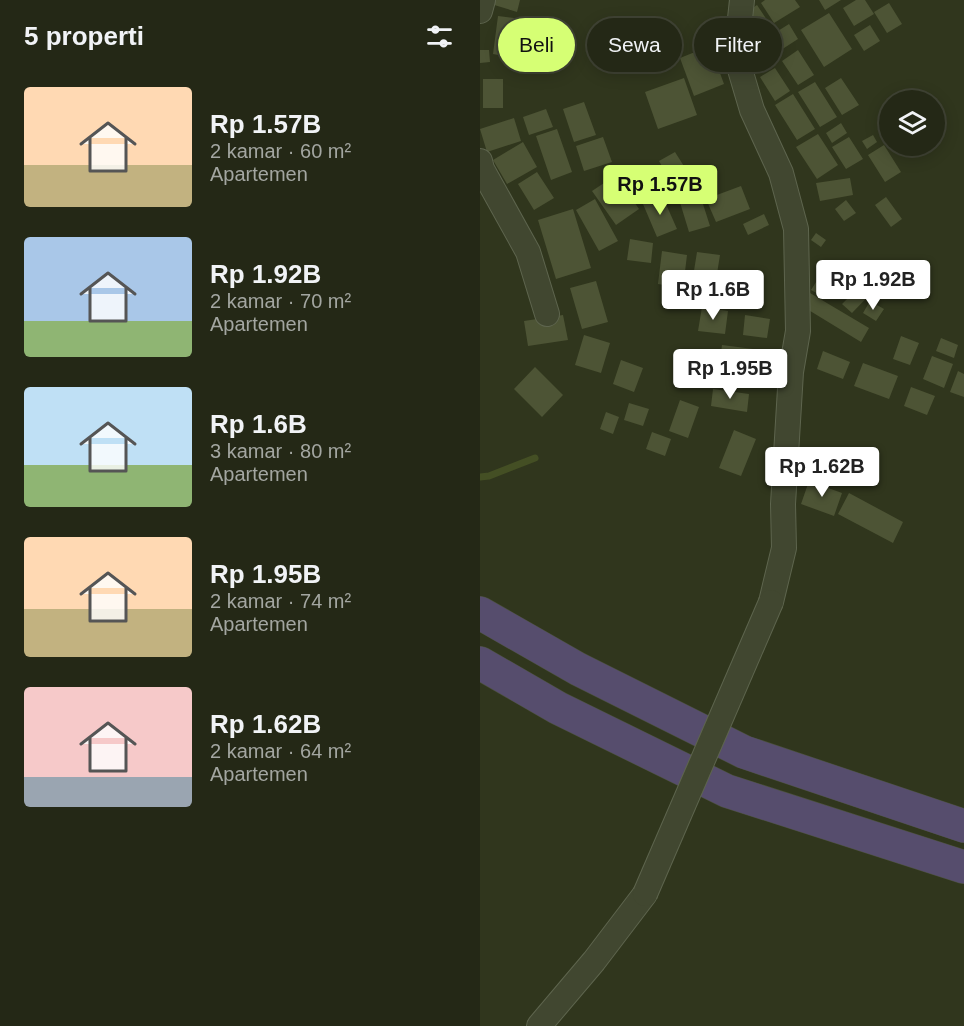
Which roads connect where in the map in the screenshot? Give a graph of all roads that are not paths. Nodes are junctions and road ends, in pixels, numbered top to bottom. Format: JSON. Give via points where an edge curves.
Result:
{"nodes":[{"id":1,"x":483,"y":0,"type":"edge"},
{"id":2,"x":742,"y":0,"type":"edge"},
{"id":3,"x":480,"y":11,"type":"edge"},
{"id":4,"x":480,"y":161,"type":"edge"},
{"id":5,"x":548,"y":314,"type":"dead end"},
{"id":6,"x":480,"y":613,"type":"edge"},
{"id":7,"x":480,"y":663,"type":"edge"},
{"id":8,"x":964,"y":826,"type":"edge"},
{"id":9,"x":964,"y":867,"type":"edge"},
{"id":10,"x":539,"y":1026,"type":"edge"}],
"edges":[{"from":1,"to":3,"type":"street"},
{"from":2,"to":10,"type":"street","bridge":true,"via":[[736,56],[752,110],[782,173],[795,229],[798,331],[790,372],[784,548],[771,602],[645,894]]},
{"from":4,"to":5,"type":"street","via":[[528,252]]},
{"from":6,"to":8,"type":"highway","via":[[578,669],[744,752]]},
{"from":7,"to":9,"type":"highway","via":[[558,708],[727,791]]}]}
